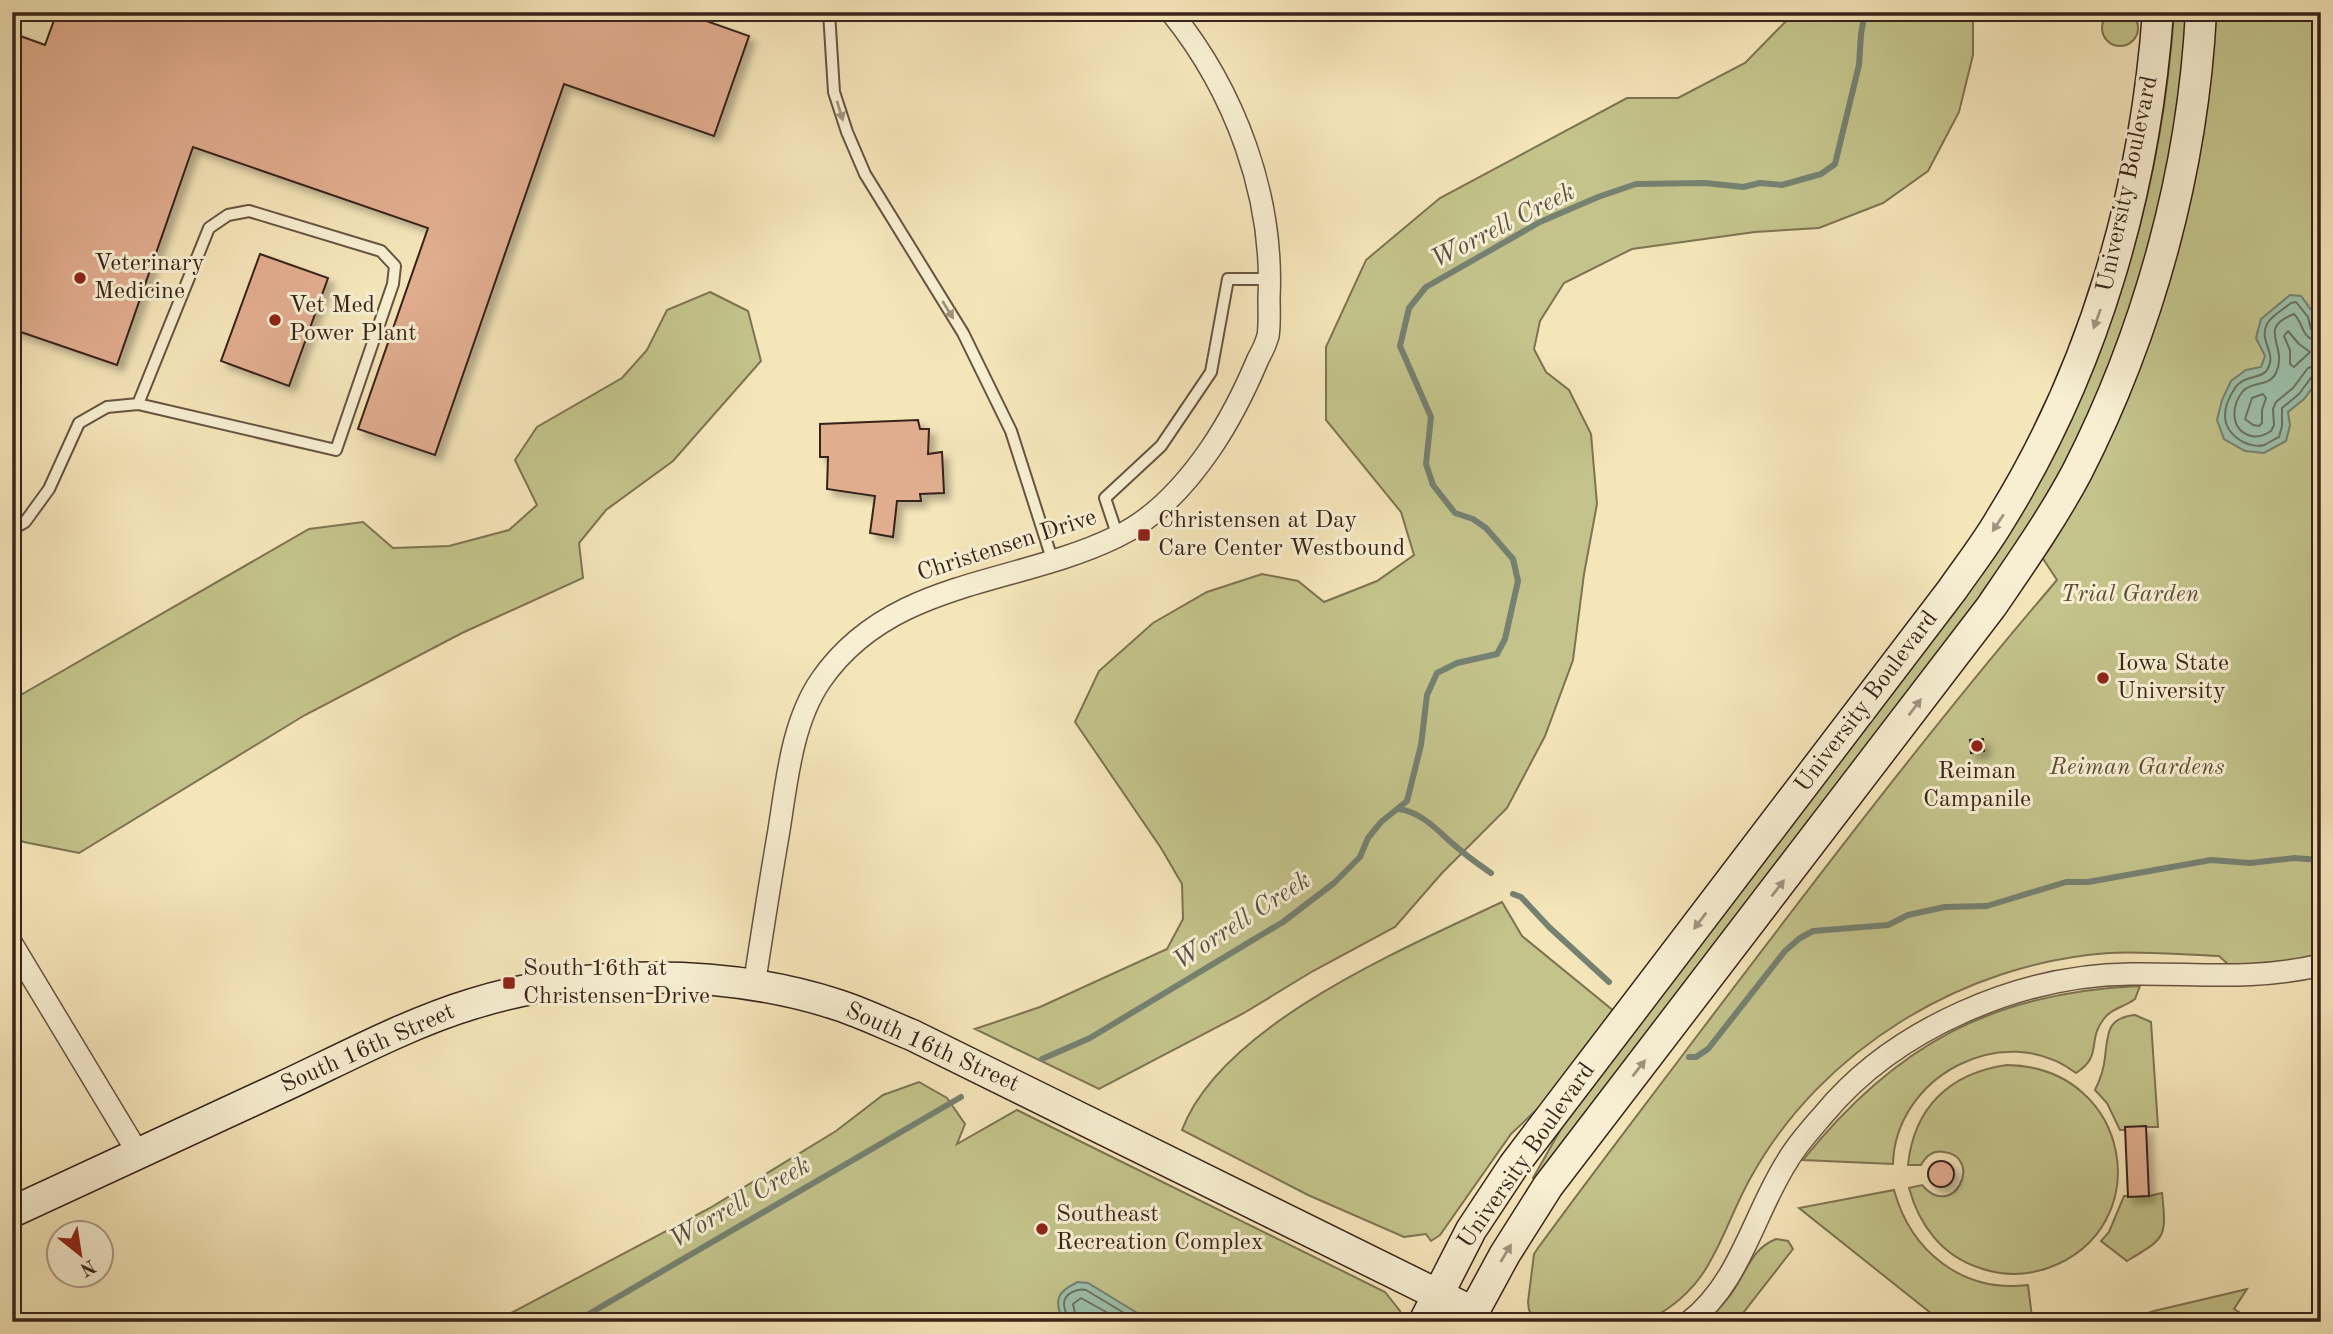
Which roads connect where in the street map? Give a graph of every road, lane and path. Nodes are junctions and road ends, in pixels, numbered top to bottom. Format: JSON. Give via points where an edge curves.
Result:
{"nodes":[{"id":1,"x":829,"y":12,"type":"edge"},
{"id":2,"x":1171,"y":12,"type":"edge"},
{"id":3,"x":2158,"y":12,"type":"edge"},
{"id":4,"x":2201,"y":12,"type":"edge"},
{"id":5,"x":1270,"y":279,"type":"junction"},
{"id":6,"x":138,"y":404,"type":"junction"},
{"id":7,"x":12,"y":529,"type":"edge"},
{"id":8,"x":1118,"y":537,"type":"junction"},
{"id":9,"x":1054,"y":562,"type":"junction"},
{"id":10,"x":12,"y":944,"type":"edge"},
{"id":11,"x":2321,"y":965,"type":"edge"},
{"id":12,"x":754,"y":986,"type":"junction"},
{"id":13,"x":138,"y":1153,"type":"junction"},
{"id":14,"x":12,"y":1212,"type":"edge"},
{"id":15,"x":1437,"y":1293,"type":"junction"},
{"id":16,"x":1477,"y":1318,"type":"edge"},
{"id":17,"x":1424,"y":1322,"type":"edge"},
{"id":18,"x":1689,"y":1322,"type":"edge"}],
"edges":[{"from":1,"to":9,"type":"lane","one_way":true,"via":[[834,92],[847,132],[865,174],[963,333],[1011,431]]},
{"from":2,"to":5,"type":"street","name":"Christensen Drive","via":[[1236,118],[1268,233]]},
{"from":3,"to":15,"type":"main road","name":"University Boulevard","one_way":true,"via":[[2147,120],[2118,253],[2073,382],[2026,475],[1952,590],[1514,1165]]},
{"from":16,"to":4,"type":"main road","name":"University Boulevard","one_way":true,"via":[[1505,1254],[1548,1186],[1991,607],[2076,472],[2139,327],[2157,268],[2190,121]]},
{"from":5,"to":8,"type":"street","name":"Christensen Drive","via":[[1268,337],[1218,438],[1191,477]]},
{"from":5,"to":8,"type":"lane","via":[[1228,279],[1211,372],[1161,446],[1105,498]]},
{"from":6,"to":6,"type":"lane","via":[[336,450],[393,284],[395,266],[381,251],[368,247],[249,211],[228,215],[209,229]]},
{"from":6,"to":7,"type":"lane","via":[[107,407],[79,423],[49,489],[25,522]]},
{"from":8,"to":9,"type":"street","name":"Christensen Drive"},
{"from":9,"to":12,"type":"street","name":"Christensen Drive","via":[[901,609],[848,648],[820,680],[800,724],[788,770]]},
{"from":10,"to":13,"type":"street"},
{"from":11,"to":18,"type":"street","via":[[2241,976],[2080,977],[2013,993],[1930,1029],[1850,1087],[1809,1132],[1788,1160],[1721,1289]]},
{"from":12,"to":13,"type":"main road","name":"South 16th Street","via":[[625,977],[547,986],[471,1004],[393,1035]]},
{"from":12,"to":15,"type":"main road","name":"South 16th Street","via":[[837,1005],[922,1039]]},
{"from":13,"to":14,"type":"main road","name":"South 16th Street"},
{"from":15,"to":16,"type":"main road","name":"South 16th Street"},
{"from":15,"to":17,"type":"main road","name":"University Boulevard"}]}
